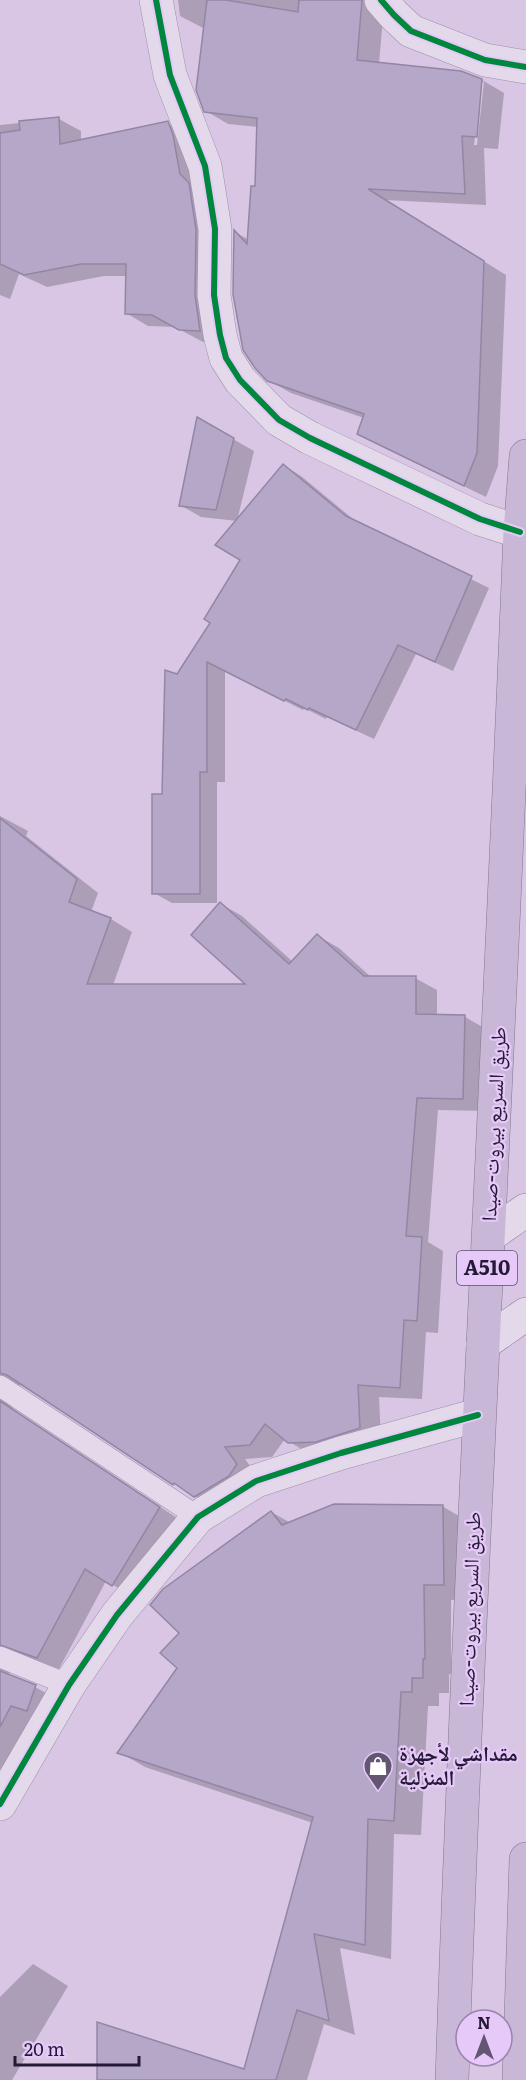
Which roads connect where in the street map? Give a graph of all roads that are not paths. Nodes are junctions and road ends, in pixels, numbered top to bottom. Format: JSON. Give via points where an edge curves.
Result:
{"nodes":[{"id":1,"x":156,"y":0,"type":"edge"},
{"id":2,"x":381,"y":0,"type":"edge"},
{"id":3,"x":526,"y":67,"type":"edge"},
{"id":4,"x":526,"y":456,"type":"edge"},
{"id":5,"x":520,"y":532,"type":"junction"},
{"id":6,"x":526,"y":1210,"type":"edge"},
{"id":7,"x":489,"y":1236,"type":"junction"},
{"id":8,"x":526,"y":1314,"type":"edge"},
{"id":9,"x":483,"y":1344,"type":"junction"},
{"id":10,"x":0,"y":1386,"type":"edge"},
{"id":11,"x":478,"y":1415,"type":"junction"},
{"id":12,"x":198,"y":1517,"type":"junction"},
{"id":13,"x":0,"y":1657,"type":"edge"},
{"id":14,"x":69,"y":1685,"type":"junction"},
{"id":15,"x":0,"y":1804,"type":"edge"},
{"id":16,"x":526,"y":1858,"type":"edge"},
{"id":17,"x":452,"y":2080,"type":"edge"},
{"id":18,"x":519,"y":2080,"type":"edge"}],
"edges":[{"from":1,"to":5,"type":"street","via":[[170,75],[205,166],[215,229],[214,295],[220,335],[226,358],[240,380],[279,420],[310,438],[480,519]]},
{"from":2,"to":3,"type":"street","via":[[411,31],[485,60]]},
{"from":4,"to":5,"type":"highway","name":"طريق السريع بيروت-صيدا","number":"A510"},
{"from":5,"to":7,"type":"highway","name":"طريق السريع بيروت-صيدا","number":"A510"},
{"from":6,"to":7,"type":"street"},
{"from":7,"to":9,"type":"highway","name":"طريق السريع بيروت-صيدا","number":"A510"},
{"from":8,"to":9,"type":"street"},
{"from":9,"to":11,"type":"highway","name":"طريق السريع بيروت-صيدا","number":"A510"},
{"from":10,"to":12,"type":"lane"},
{"from":11,"to":12,"type":"street","via":[[256,1481]]},
{"from":11,"to":17,"type":"highway","name":"طريق السريع بيروت-صيدا","number":"A510"},
{"from":12,"to":14,"type":"street","via":[[117,1615]]},
{"from":13,"to":14,"type":"lane"},
{"from":14,"to":15,"type":"street"},
{"from":16,"to":18,"type":"highway"}]}
